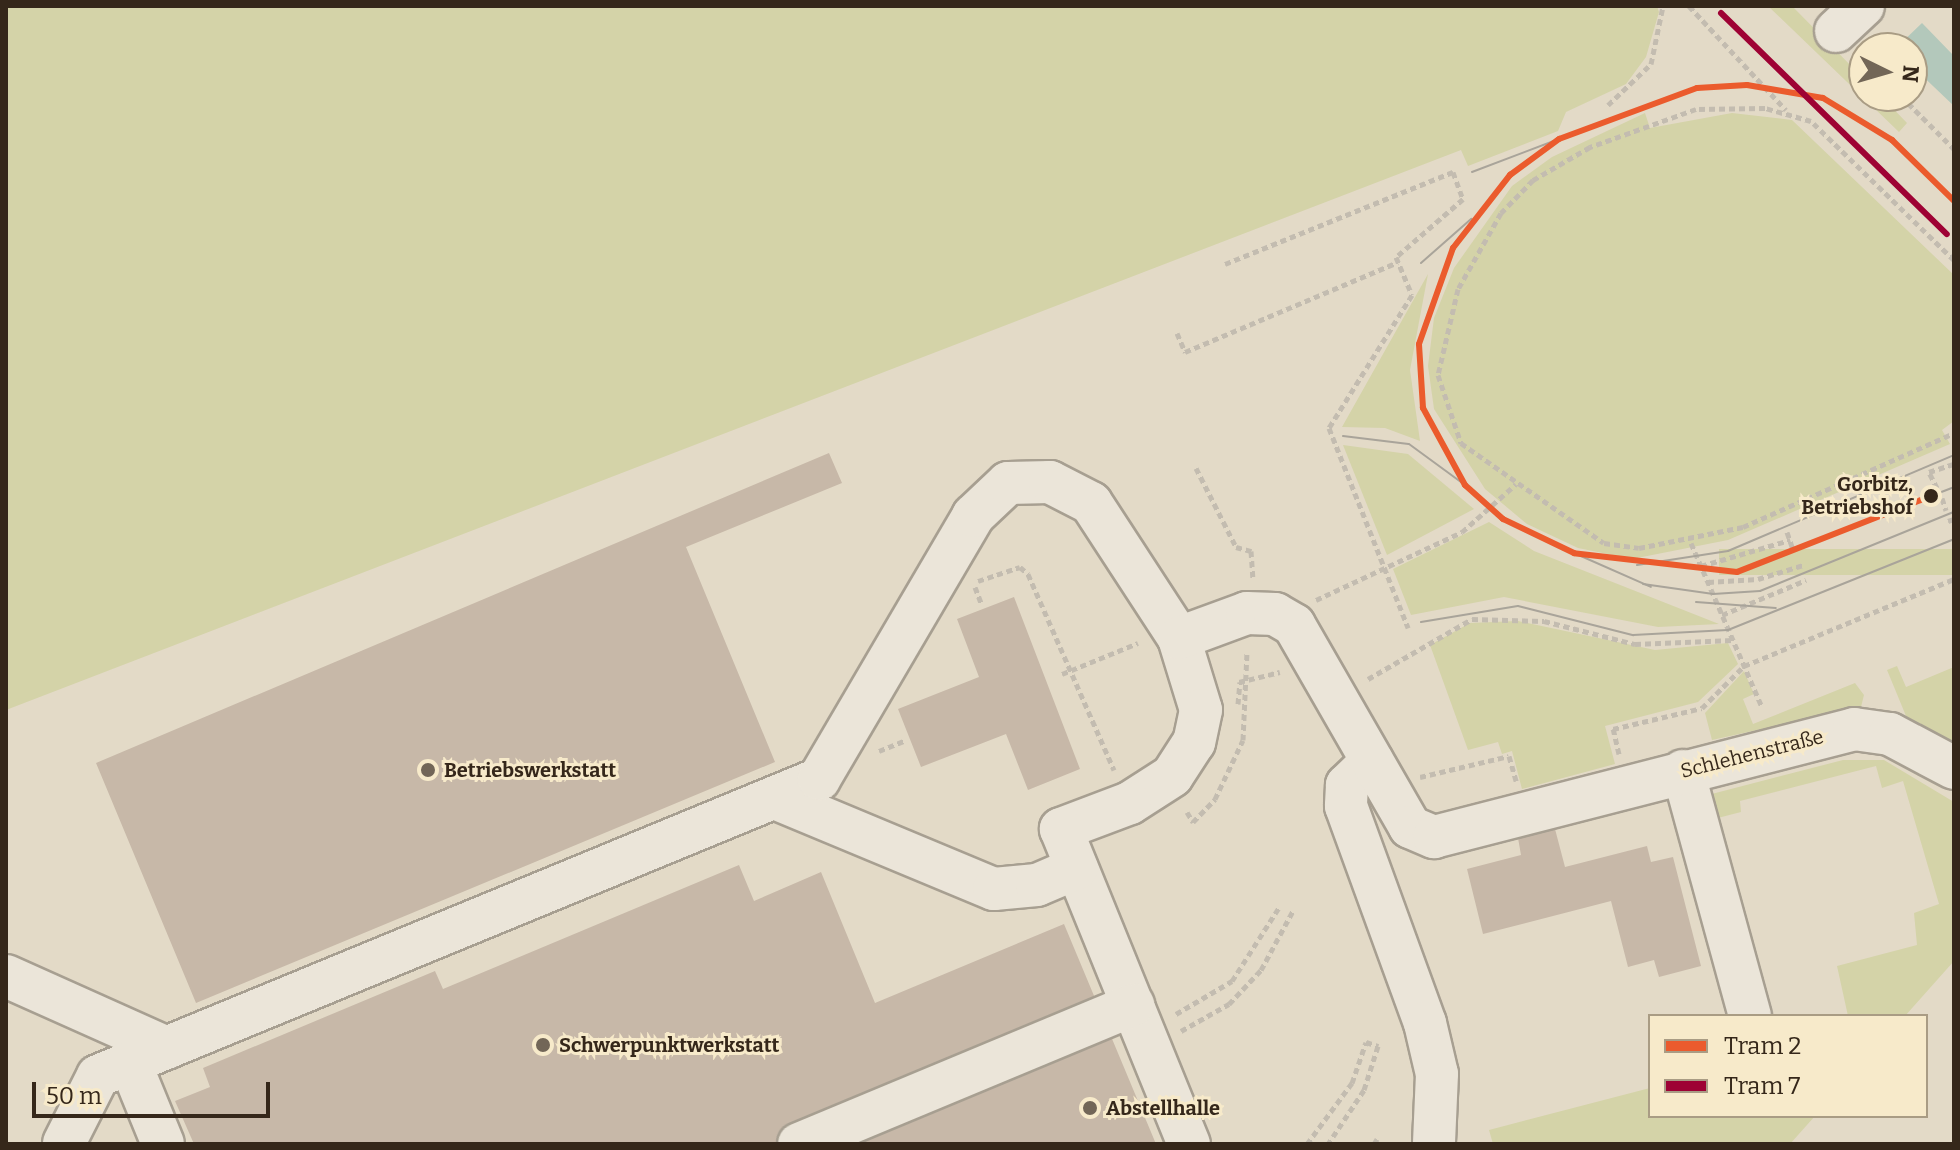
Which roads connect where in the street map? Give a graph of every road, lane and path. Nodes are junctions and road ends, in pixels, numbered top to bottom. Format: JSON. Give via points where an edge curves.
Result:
{"nodes":[{"id":1,"x":1663,"y":6,"type":"edge"},
{"id":2,"x":1689,"y":6,"type":"edge"},
{"id":3,"x":1608,"y":105,"type":"dead end"},
{"id":4,"x":1787,"y":111,"type":"junction"},
{"id":5,"x":1917,"y":112,"type":"edge"},
{"id":6,"x":1954,"y":149,"type":"edge"},
{"id":7,"x":1954,"y":260,"type":"edge"},
{"id":8,"x":1398,"y":262,"type":"junction"},
{"id":9,"x":1225,"y":264,"type":"dead end"},
{"id":10,"x":1177,"y":333,"type":"dead end"},
{"id":11,"x":1954,"y":433,"type":"edge"},
{"id":12,"x":1954,"y":464,"type":"edge"},
{"id":13,"x":1196,"y":468,"type":"dead end"},
{"id":14,"x":1516,"y":484,"type":"junction"},
{"id":15,"x":1937,"y":488,"type":"dead end"},
{"id":16,"x":1954,"y":500,"type":"edge"},
{"id":17,"x":1944,"y":504,"type":"dead end"},
{"id":18,"x":1787,"y":532,"type":"dead end"},
{"id":19,"x":960,"y":539,"type":"junction"},
{"id":20,"x":1790,"y":540,"type":"junction"},
{"id":21,"x":1691,"y":542,"type":"junction"},
{"id":22,"x":1793,"y":549,"type":"dead end"},
{"id":23,"x":1803,"y":564,"type":"dead end"},
{"id":24,"x":1384,"y":566,"type":"junction"},
{"id":25,"x":1701,"y":566,"type":"junction"},
{"id":26,"x":1954,"y":579,"type":"edge"},
{"id":27,"x":1806,"y":580,"type":"dead end"},
{"id":28,"x":1708,"y":582,"type":"junction"},
{"id":29,"x":976,"y":590,"type":"dead end"},
{"id":30,"x":982,"y":605,"type":"dead end"},
{"id":31,"x":1722,"y":615,"type":"junction"},
{"id":32,"x":1278,"y":619,"type":"junction"},
{"id":33,"x":1408,"y":628,"type":"dead end"},
{"id":34,"x":1176,"y":633,"type":"junction"},
{"id":35,"x":1733,"y":640,"type":"junction"},
{"id":36,"x":1316,"y":664,"type":"junction"},
{"id":37,"x":1744,"y":666,"type":"junction"},
{"id":38,"x":1069,"y":671,"type":"junction"},
{"id":39,"x":1062,"y":674,"type":"dead end"},
{"id":40,"x":1197,"y":692,"type":"junction"},
{"id":41,"x":1337,"y":699,"type":"junction"},
{"id":42,"x":1762,"y":707,"type":"dead end"},
{"id":43,"x":904,"y":741,"type":"dead end"},
{"id":44,"x":891,"y":746,"type":"dead end"},
{"id":45,"x":1954,"y":768,"type":"edge"},
{"id":46,"x":1683,"y":771,"type":"junction"},
{"id":47,"x":1379,"y":773,"type":"junction"},
{"id":48,"x":1626,"y":786,"type":"junction"},
{"id":49,"x":775,"y":798,"type":"junction"},
{"id":50,"x":1130,"y":803,"type":"junction"},
{"id":51,"x":1534,"y":810,"type":"junction"},
{"id":52,"x":1077,"y":868,"type":"junction"},
{"id":53,"x":1280,"y":906,"type":"dead end"},
{"id":54,"x":1294,"y":909,"type":"dead end"},
{"id":55,"x":6,"y":976,"type":"edge"},
{"id":56,"x":1749,"y":1014,"type":"edge"},
{"id":57,"x":1141,"y":1027,"type":"junction"},
{"id":58,"x":148,"y":1055,"type":"junction"},
{"id":59,"x":64,"y":1143,"type":"edge"},
{"id":60,"x":163,"y":1144,"type":"edge"},
{"id":61,"x":799,"y":1144,"type":"edge"},
{"id":62,"x":1189,"y":1144,"type":"edge"},
{"id":63,"x":1307,"y":1144,"type":"edge"},
{"id":64,"x":1328,"y":1144,"type":"edge"},
{"id":65,"x":1434,"y":1144,"type":"edge"}],
"edges":[{"from":1,"to":3,"type":"path","via":[[1651,64]]},
{"from":2,"to":4,"type":"path"},
{"from":4,"to":7,"type":"path","via":[[1811,121]]},
{"from":4,"to":14,"type":"path","via":[[1696,109],[1642,122],[1533,180],[1501,213],[1458,289],[1438,375],[1461,443]]},
{"from":5,"to":6,"type":"path"},
{"from":8,"to":9,"type":"path","via":[[1463,199],[1453,172]]},
{"from":8,"to":10,"type":"path","via":[[1185,352]]},
{"from":8,"to":24,"type":"path","via":[[1412,295],[1329,428]]},
{"from":11,"to":21,"type":"path","via":[[1743,527]]},
{"from":12,"to":15,"type":"path","via":[[1929,472]]},
{"from":13,"to":32,"type":"path","via":[[1236,547],[1251,551]]},
{"from":14,"to":21,"type":"path","via":[[1558,505],[1604,543]]},
{"from":14,"to":24,"type":"path","via":[[1462,532]]},
{"from":16,"to":17,"type":"path"},
{"from":18,"to":20,"type":"path"},
{"from":19,"to":34,"type":"street","via":[[1008,483],[1050,482],[1091,503]]},
{"from":19,"to":38,"type":"path","via":[[973,583],[1025,569]]},
{"from":19,"to":49,"type":"street","via":[[819,779]]},
{"from":20,"to":22,"type":"path"},
{"from":20,"to":25,"type":"path"},
{"from":21,"to":25,"type":"path"},
{"from":23,"to":28,"type":"path","via":[[1758,579]]},
{"from":24,"to":32,"type":"path"},
{"from":24,"to":33,"type":"path"},
{"from":25,"to":28,"type":"path"},
{"from":26,"to":37,"type":"path"},
{"from":27,"to":31,"type":"path"},
{"from":28,"to":31,"type":"path"},
{"from":29,"to":30,"type":"path"},
{"from":31,"to":35,"type":"path"},
{"from":32,"to":34,"type":"street"},
{"from":32,"to":36,"type":"street","name":"Schlehenstraße"},
{"from":34,"to":38,"type":"path"},
{"from":34,"to":40,"type":"street"},
{"from":35,"to":37,"type":"path"},
{"from":35,"to":41,"type":"path","via":[[1646,645],[1544,621],[1472,619]]},
{"from":36,"to":40,"type":"path"},
{"from":36,"to":41,"type":"street","name":"Schlehenstraße"},
{"from":37,"to":42,"type":"path"},
{"from":37,"to":48,"type":"path","via":[[1702,708],[1613,729]]},
{"from":38,"to":39,"type":"path"},
{"from":38,"to":50,"type":"path"},
{"from":40,"to":50,"type":"street","via":[[1194,742],[1172,776]]},
{"from":41,"to":47,"type":"street","name":"Schlehenstraße"},
{"from":43,"to":44,"type":"path"},
{"from":45,"to":46,"type":"street","name":"Schlehenstraße","via":[[1890,734],[1854,729]]},
{"from":46,"to":48,"type":"street","name":"Schlehenstraße"},
{"from":46,"to":56,"type":"street"},
{"from":47,"to":51,"type":"path","via":[[1509,756]]},
{"from":47,"to":51,"type":"street","name":"Schlehenstraße","via":[[1410,827],[1434,837]]},
{"from":47,"to":65,"type":"street","via":[[1347,785],[1346,806],[1425,1023],[1437,1074]]},
{"from":48,"to":51,"type":"street","name":"Schlehenstraße"},
{"from":49,"to":52,"type":"street","via":[[994,889],[1037,885]]},
{"from":49,"to":58,"type":"street"},
{"from":50,"to":52,"type":"street","via":[[1061,829]]},
{"from":52,"to":57,"type":"street"},
{"from":53,"to":57,"type":"path","via":[[1232,981]]},
{"from":54,"to":57,"type":"path","via":[[1261,970],[1229,1004]]},
{"from":55,"to":58,"type":"street"},
{"from":57,"to":61,"type":"street"},
{"from":57,"to":62,"type":"street"},
{"from":58,"to":59,"type":"street","via":[[98,1076]]},
{"from":58,"to":60,"type":"street"},
{"from":63,"to":64,"type":"path","via":[[1352,1083],[1366,1042],[1378,1046],[1364,1090]]}]}
